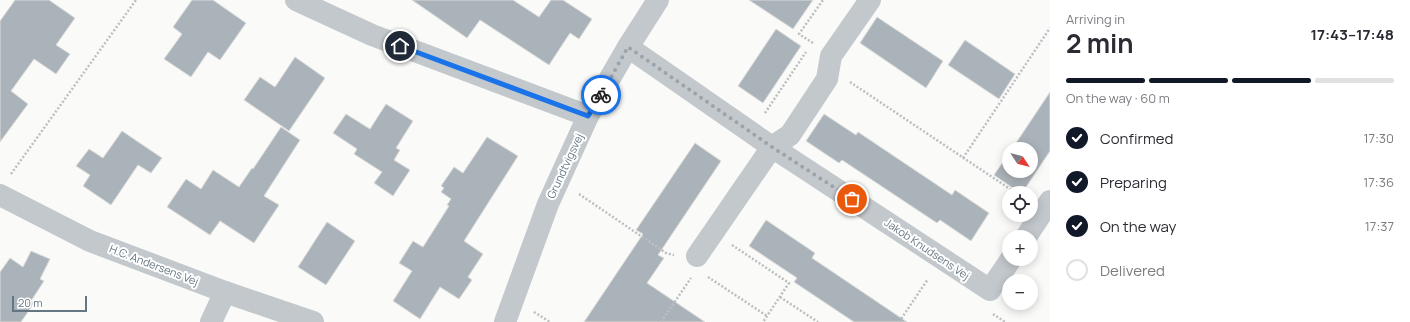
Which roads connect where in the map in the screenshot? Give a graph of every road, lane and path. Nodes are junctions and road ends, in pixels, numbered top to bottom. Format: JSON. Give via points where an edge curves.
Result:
{"nodes":[{"id":1,"x":136,"y":0,"type":"edge"},
{"id":2,"x":296,"y":0,"type":"edge"},
{"id":3,"x":658,"y":0,"type":"edge"},
{"id":4,"x":822,"y":0,"type":"edge"},
{"id":5,"x":870,"y":0,"type":"edge"},
{"id":6,"x":1050,"y":28,"type":"edge"},
{"id":7,"x":628,"y":47,"type":"junction"},
{"id":8,"x":831,"y":56,"type":"junction"},
{"id":9,"x":827,"y":79,"type":"junction"},
{"id":10,"x":588,"y":116,"type":"junction"},
{"id":11,"x":772,"y":147,"type":"junction"},
{"id":12,"x":963,"y":158,"type":"junction"},
{"id":13,"x":556,"y":185,"type":"junction"},
{"id":14,"x":4,"y":186,"type":"edge"},
{"id":15,"x":1005,"y":186,"type":"edge"},
{"id":16,"x":1050,"y":201,"type":"edge"},
{"id":17,"x":1031,"y":230,"type":"edge"},
{"id":18,"x":713,"y":232,"type":"junction"},
{"id":19,"x":692,"y":266,"type":"junction"},
{"id":20,"x":1006,"y":266,"type":"edge"},
{"id":21,"x":932,"y":273,"type":"dead end"},
{"id":22,"x":225,"y":292,"type":"junction"},
{"id":23,"x":780,"y":297,"type":"junction"},
{"id":24,"x":767,"y":316,"type":"junction"},
{"id":25,"x":211,"y":322,"type":"edge"},
{"id":26,"x":313,"y":322,"type":"edge"},
{"id":27,"x":505,"y":322,"type":"edge"},
{"id":28,"x":661,"y":322,"type":"edge"},
{"id":29,"x":763,"y":322,"type":"edge"},
{"id":30,"x":818,"y":322,"type":"edge"},
{"id":31,"x":899,"y":322,"type":"edge"}],
"edges":[{"from":1,"to":14,"type":"path"},
{"from":2,"to":10,"type":"street","via":[[372,35]]},
{"from":3,"to":7,"type":"street","name":"Grundtvigsvej"},
{"from":4,"to":8,"type":"path","via":[[799,34]]},
{"from":5,"to":8,"type":"street"},
{"from":6,"to":12,"type":"path"},
{"from":7,"to":10,"type":"street","name":"Grundtvigsvej"},
{"from":7,"to":11,"type":"street","name":"Jakob Knudsens Vej"},
{"from":8,"to":9,"type":"street"},
{"from":9,"to":11,"type":"street","via":[[790,135]]},
{"from":9,"to":12,"type":"path","via":[[844,78]]},
{"from":10,"to":13,"type":"street","name":"Grundtvigsvej"},
{"from":11,"to":18,"type":"street"},
{"from":11,"to":20,"type":"street","name":"Jakob Knudsens Vej","via":[[990,290]]},
{"from":12,"to":15,"type":"path"},
{"from":13,"to":19,"type":"path","via":[[578,194],[666,253],[672,253]]},
{"from":13,"to":27,"type":"street","name":"Grundtvigsvej"},
{"from":14,"to":22,"type":"street","name":"H.C. Andersens Vej","via":[[90,241]]},
{"from":16,"to":17,"type":"street"},
{"from":18,"to":19,"type":"street"},
{"from":18,"to":23,"type":"path","via":[[789,283]]},
{"from":19,"to":24,"type":"path"},
{"from":19,"to":28,"type":"path"},
{"from":21,"to":31,"type":"path"},
{"from":22,"to":25,"type":"street"},
{"from":22,"to":26,"type":"street","name":"H.C. Andersens Vej"},
{"from":23,"to":24,"type":"path"},
{"from":23,"to":30,"type":"path"},
{"from":24,"to":29,"type":"path"}]}
